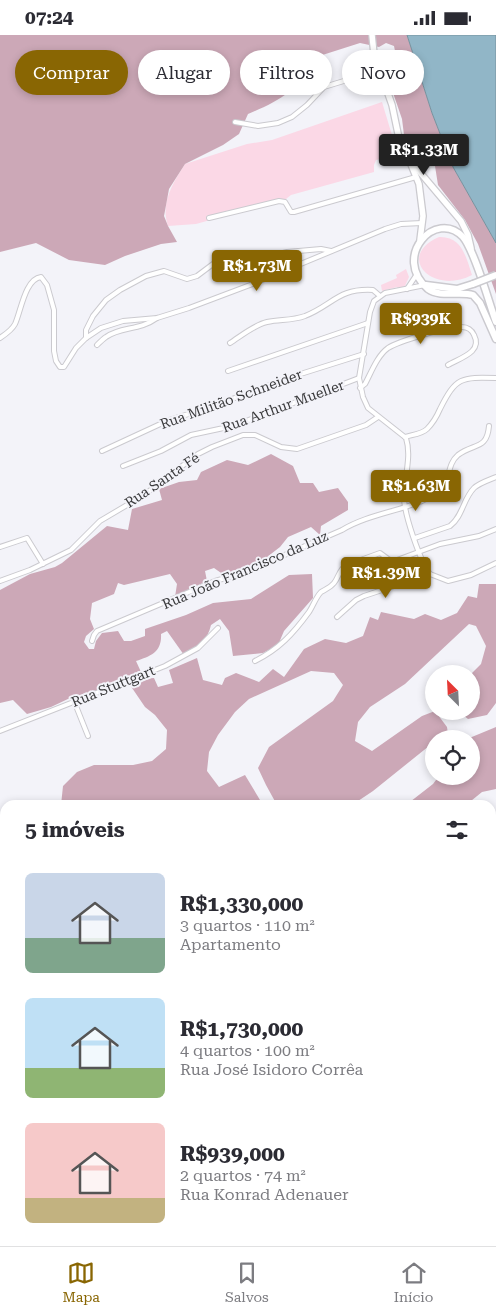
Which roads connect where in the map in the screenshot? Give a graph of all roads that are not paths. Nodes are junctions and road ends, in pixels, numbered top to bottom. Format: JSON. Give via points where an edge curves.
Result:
{"nodes":[{"id":1,"x":372,"y":35,"type":"edge"},
{"id":2,"x":374,"y":50,"type":"edge"},
{"id":3,"x":342,"y":82,"type":"edge"},
{"id":4,"x":389,"y":95,"type":"edge"},
{"id":5,"x":235,"y":122,"type":"dead end"},
{"id":6,"x":410,"y":162,"type":"junction"},
{"id":7,"x":416,"y":177,"type":"junction"},
{"id":8,"x":435,"y":189,"type":"junction"},
{"id":9,"x":420,"y":191,"type":"junction"},
{"id":10,"x":209,"y":218,"type":"dead end"},
{"id":11,"x":422,"y":223,"type":"junction"},
{"id":12,"x":420,"y":240,"type":"junction"},
{"id":13,"x":331,"y":251,"type":"junction"},
{"id":14,"x":472,"y":255,"type":"junction"},
{"id":15,"x":417,"y":274,"type":"junction"},
{"id":16,"x":496,"y":275,"type":"edge"},
{"id":17,"x":425,"y":285,"type":"junction"},
{"id":18,"x":407,"y":289,"type":"junction"},
{"id":19,"x":380,"y":296,"type":"junction"},
{"id":20,"x":157,"y":317,"type":"junction"},
{"id":21,"x":496,"y":322,"type":"edge"},
{"id":22,"x":368,"y":323,"type":"junction"},
{"id":23,"x":0,"y":338,"type":"edge"},
{"id":24,"x":86,"y":338,"type":"junction"},
{"id":25,"x":496,"y":339,"type":"edge"},
{"id":26,"x":230,"y":343,"type":"dead end"},
{"id":27,"x":97,"y":345,"type":"dead end"},
{"id":28,"x":364,"y":354,"type":"junction"},
{"id":29,"x":448,"y":365,"type":"dead end"},
{"id":30,"x":228,"y":371,"type":"dead end"},
{"id":31,"x":360,"y":378,"type":"junction"},
{"id":32,"x":496,"y":378,"type":"edge"},
{"id":33,"x":360,"y":388,"type":"junction"},
{"id":34,"x":378,"y":417,"type":"junction"},
{"id":35,"x":488,"y":426,"type":"dead end"},
{"id":36,"x":404,"y":437,"type":"junction"},
{"id":37,"x":102,"y":451,"type":"dead end"},
{"id":38,"x":123,"y":466,"type":"dead end"},
{"id":39,"x":496,"y":477,"type":"edge"},
{"id":40,"x":405,"y":508,"type":"junction"},
{"id":41,"x":496,"y":529,"type":"edge"},
{"id":42,"x":415,"y":538,"type":"junction"},
{"id":43,"x":0,"y":547,"type":"edge"},
{"id":44,"x":420,"y":551,"type":"junction"},
{"id":45,"x":496,"y":563,"type":"edge"},
{"id":46,"x":43,"y":564,"type":"junction"},
{"id":47,"x":430,"y":574,"type":"junction"},
{"id":48,"x":0,"y":581,"type":"edge"},
{"id":49,"x":337,"y":617,"type":"dead end"},
{"id":50,"x":218,"y":627,"type":"dead end"},
{"id":51,"x":92,"y":641,"type":"dead end"},
{"id":52,"x":255,"y":661,"type":"dead end"},
{"id":53,"x":74,"y":701,"type":"junction"},
{"id":54,"x":0,"y":731,"type":"edge"},
{"id":55,"x":88,"y":736,"type":"dead end"}],
"edges":[{"from":1,"to":2,"type":"main road"},
{"from":3,"to":5,"type":"street","via":[[324,87],[292,117],[278,123],[258,127]]},
{"from":4,"to":6,"type":"main road","via":[[400,143]]},
{"from":6,"to":7,"type":"main road"},
{"from":6,"to":8,"type":"main road"},
{"from":7,"to":9,"type":"main road"},
{"from":7,"to":10,"type":"street","via":[[294,212],[285,202],[279,201]]},
{"from":8,"to":9,"type":"main road","via":[[427,186]]},
{"from":8,"to":14,"type":"main road","via":[[466,227]]},
{"from":9,"to":11,"type":"main road"},
{"from":11,"to":12,"type":"main road"},
{"from":11,"to":13,"type":"street","via":[[401,224]]},
{"from":12,"to":14,"type":"main road","via":[[430,232],[451,230],[463,238]]},
{"from":12,"to":15,"type":"main road","via":[[413,255]]},
{"from":13,"to":20,"type":"street","via":[[232,292]]},
{"from":13,"to":24,"type":"street","via":[[234,255],[187,279],[164,271],[146,275],[106,300],[93,316]]},
{"from":14,"to":21,"type":"main road"},
{"from":15,"to":17,"type":"main road"},
{"from":15,"to":18,"type":"street"},
{"from":16,"to":17,"type":"main road","bridge":true,"via":[[457,289]]},
{"from":17,"to":18,"type":"street"},
{"from":17,"to":25,"type":"main road","via":[[438,293],[473,295]]},
{"from":18,"to":19,"type":"street"},
{"from":19,"to":22,"type":"street","via":[[371,306]]},
{"from":19,"to":26,"type":"street","via":[[373,289],[344,293],[306,316],[258,325]]},
{"from":20,"to":24,"type":"street","via":[[123,321]]},
{"from":20,"to":27,"type":"street","via":[[144,326],[107,336]]},
{"from":22,"to":28,"type":"street"},
{"from":22,"to":30,"type":"street"},
{"from":23,"to":24,"type":"street","via":[[14,325],[33,280],[42,277],[48,285],[54,310],[54,351],[60,367],[68,363]]},
{"from":28,"to":31,"type":"street"},
{"from":28,"to":37,"type":"street","name":"Rua Militão Schneider","via":[[168,421]]},
{"from":29,"to":33,"type":"street","via":[[476,348],[477,341],[468,328],[455,327],[396,343],[386,349]]},
{"from":31,"to":33,"type":"street"},
{"from":31,"to":38,"type":"street","name":"Rua Arthur Mueller","via":[[233,426],[191,435]]},
{"from":32,"to":36,"type":"street","via":[[470,378],[458,382],[450,389],[427,429]]},
{"from":33,"to":34,"type":"street","via":[[366,405]]},
{"from":34,"to":36,"type":"street"},
{"from":34,"to":46,"type":"street","name":"Rua Santa Fé","via":[[366,425],[297,449],[281,447],[255,435],[243,435],[212,447],[144,495],[100,521],[71,550]]},
{"from":35,"to":40,"type":"street","name":"Rua João Francisco da Luz","via":[[484,442],[454,459],[440,492]]},
{"from":36,"to":40,"type":"street","via":[[408,450]]},
{"from":39,"to":42,"type":"street","via":[[475,487],[450,526]]},
{"from":40,"to":42,"type":"street"},
{"from":40,"to":51,"type":"street","name":"Rua João Francisco da Luz","via":[[352,523],[243,573],[216,581],[98,631]]},
{"from":41,"to":44,"type":"street"},
{"from":42,"to":44,"type":"street"},
{"from":43,"to":46,"type":"street","via":[[28,538]]},
{"from":44,"to":47,"type":"street"},
{"from":44,"to":52,"type":"street","via":[[391,561],[380,553],[343,567],[335,582],[322,592],[285,641]]},
{"from":45,"to":47,"type":"street","via":[[448,581]]},
{"from":46,"to":48,"type":"street","name":"Rua Santa Fé"},
{"from":47,"to":49,"type":"street","via":[[364,596]]},
{"from":50,"to":53,"type":"street","name":"Rua Stuttgart","via":[[198,648],[173,661]]},
{"from":53,"to":54,"type":"street","name":"Rua Stuttgart"},
{"from":53,"to":55,"type":"street"}]}
